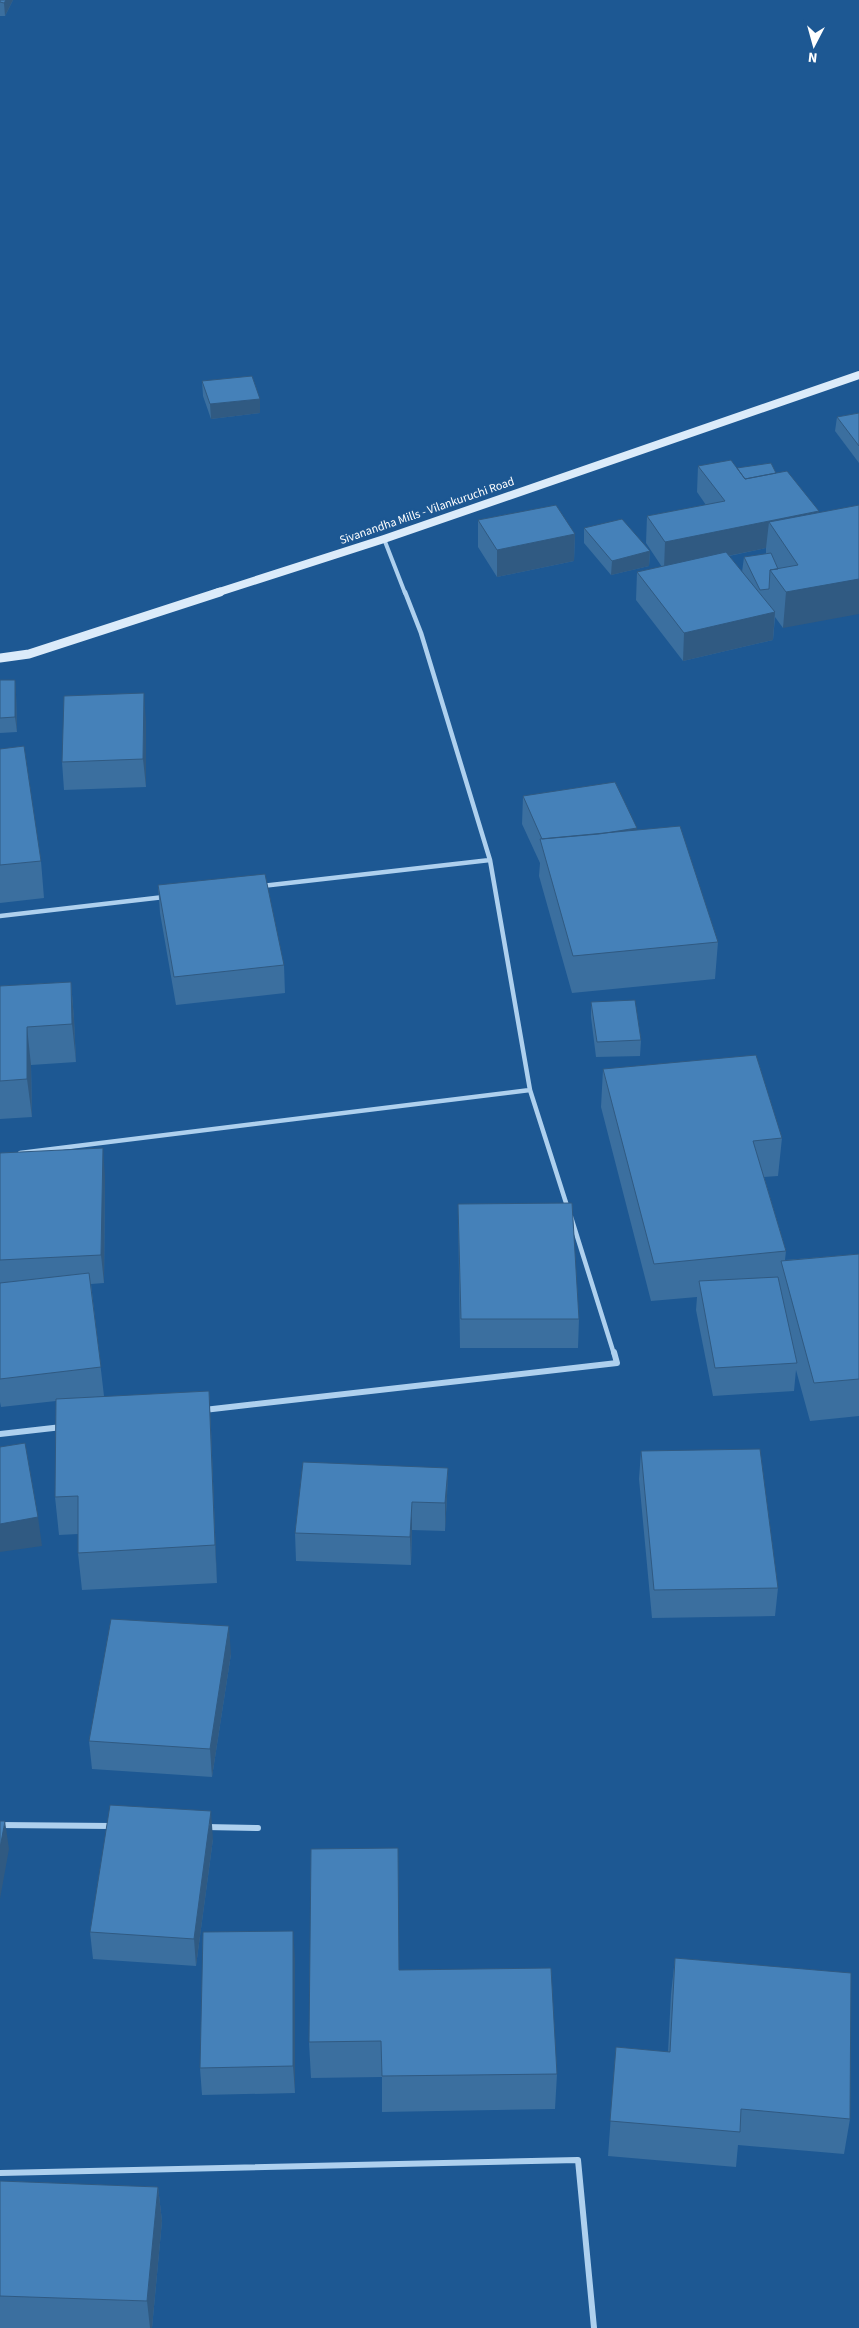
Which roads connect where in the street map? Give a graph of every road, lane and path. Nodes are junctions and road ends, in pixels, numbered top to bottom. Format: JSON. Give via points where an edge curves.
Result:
{"nodes":[{"id":1,"x":859,"y":376,"type":"edge"},
{"id":2,"x":384,"y":538,"type":"junction"},
{"id":3,"x":0,"y":658,"type":"edge"},
{"id":4,"x":490,"y":860,"type":"junction"},
{"id":5,"x":255,"y":886,"type":"edge"},
{"id":6,"x":166,"y":897,"type":"edge"},
{"id":7,"x":0,"y":916,"type":"edge"},
{"id":8,"x":530,"y":1090,"type":"junction"},
{"id":9,"x":10,"y":1154,"type":"edge"},
{"id":10,"x":196,"y":1411,"type":"edge"},
{"id":11,"x":69,"y":1426,"type":"edge"},
{"id":12,"x":0,"y":1434,"type":"edge"},
{"id":13,"x":0,"y":1825,"type":"edge"},
{"id":14,"x":119,"y":1826,"type":"edge"},
{"id":15,"x":198,"y":1827,"type":"edge"},
{"id":16,"x":258,"y":1828,"type":"dead end"},
{"id":17,"x":0,"y":2173,"type":"edge"},
{"id":18,"x":594,"y":2328,"type":"edge"}],
"edges":[{"from":1,"to":2,"type":"main road","name":"Sivanandha Mills - Vilankuruchi Road"},
{"from":2,"to":3,"type":"main road","name":"Sivanandha Mills - Vilankuruchi Road","via":[[29,654]]},
{"from":2,"to":4,"type":"street","via":[[421,634]]},
{"from":4,"to":5,"type":"street"},
{"from":4,"to":8,"type":"street"},
{"from":6,"to":7,"type":"street"},
{"from":8,"to":9,"type":"street"},
{"from":8,"to":10,"type":"street","via":[[618,1363]]},
{"from":11,"to":12,"type":"street"},
{"from":13,"to":14,"type":"street"},
{"from":15,"to":16,"type":"street"},
{"from":17,"to":18,"type":"street","via":[[578,2160]]}]}
